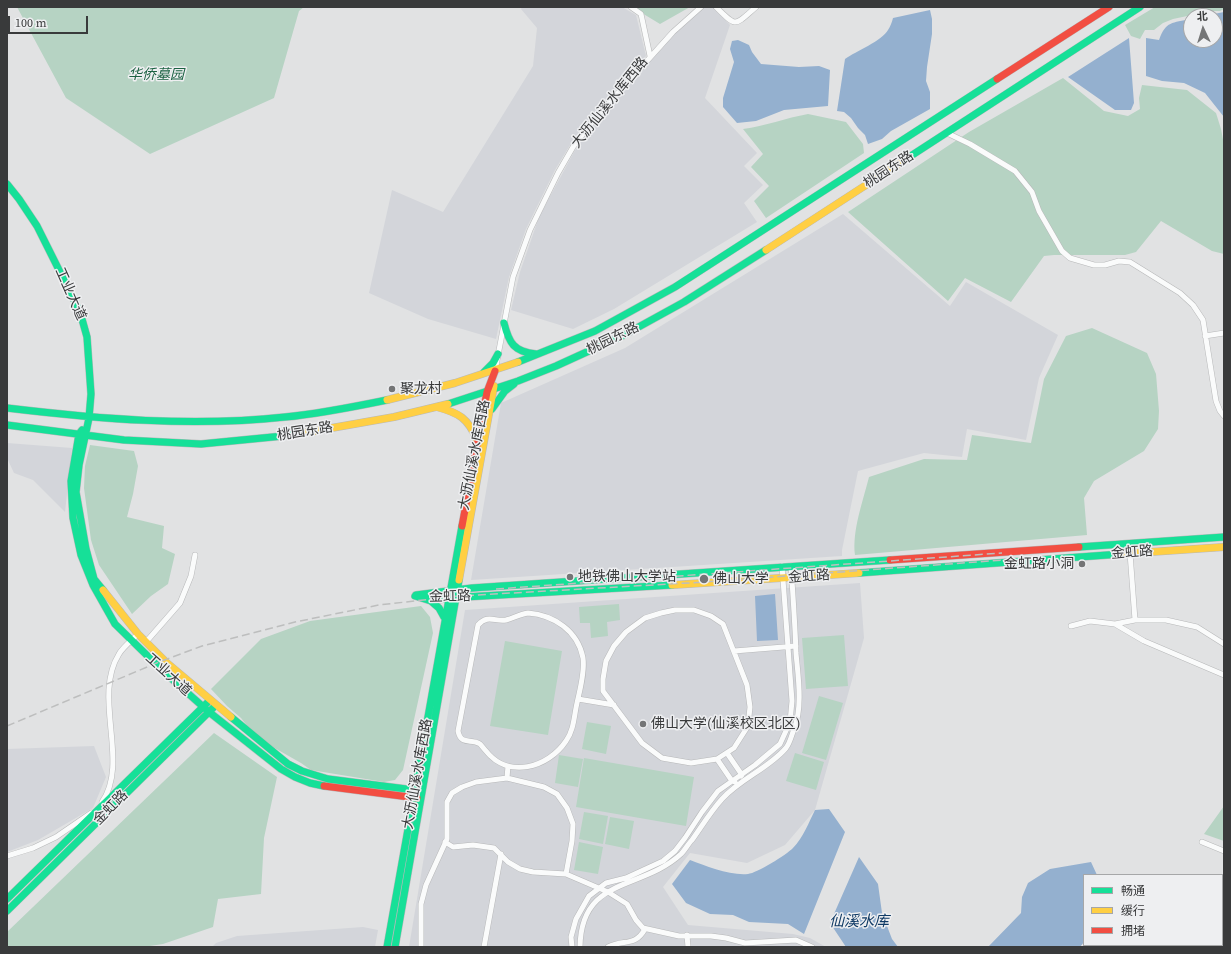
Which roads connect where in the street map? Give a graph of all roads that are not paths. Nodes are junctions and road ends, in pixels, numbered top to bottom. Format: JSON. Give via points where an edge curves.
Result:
{"nodes":[{"id":1,"x":631,"y":7,"type":"edge"},
{"id":2,"x":701,"y":7,"type":"edge"},
{"id":3,"x":716,"y":7,"type":"edge"},
{"id":4,"x":756,"y":7,"type":"edge"},
{"id":5,"x":1109,"y":7,"type":"edge"},
{"id":6,"x":1140,"y":7,"type":"edge"},
{"id":7,"x":650,"y":56,"type":"junction"},
{"id":8,"x":948,"y":132,"type":"junction"},
{"id":9,"x":7,"y":184,"type":"edge"},
{"id":10,"x":504,"y":323,"type":"junction"},
{"id":11,"x":1224,"y":333,"type":"edge"},
{"id":12,"x":1206,"y":336,"type":"junction"},
{"id":13,"x":498,"y":354,"type":"junction"},
{"id":14,"x":540,"y":354,"type":"junction"},
{"id":15,"x":495,"y":371,"type":"junction"},
{"id":16,"x":476,"y":376,"type":"junction"},
{"id":17,"x":518,"y":381,"type":"junction"},
{"id":18,"x":491,"y":390,"type":"junction"},
{"id":19,"x":437,"y":407,"type":"junction"},
{"id":20,"x":7,"y":408,"type":"edge"},
{"id":21,"x":490,"y":412,"type":"junction"},
{"id":22,"x":1224,"y":416,"type":"edge"},
{"id":23,"x":89,"y":418,"type":"junction"},
{"id":24,"x":7,"y":425,"type":"edge"},
{"id":25,"x":82,"y":435,"type":"junction"},
{"id":26,"x":477,"y":440,"type":"junction"},
{"id":27,"x":1224,"y":537,"type":"edge"},
{"id":28,"x":1224,"y":547,"type":"edge"},
{"id":29,"x":1130,"y":553,"type":"junction"},
{"id":30,"x":195,"y":555,"type":"dead end"},
{"id":31,"x":782,"y":566,"type":"junction"},
{"id":32,"x":791,"y":566,"type":"junction"},
{"id":33,"x":456,"y":572,"type":"junction"},
{"id":34,"x":783,"y":578,"type":"junction"},
{"id":35,"x":792,"y":578,"type":"junction"},
{"id":36,"x":472,"y":588,"type":"junction"},
{"id":37,"x":458,"y":589,"type":"junction"},
{"id":38,"x":450,"y":590,"type":"junction"},
{"id":39,"x":435,"y":592,"type":"junction"},
{"id":40,"x":452,"y":598,"type":"junction"},
{"id":41,"x":431,"y":601,"type":"junction"},
{"id":42,"x":445,"y":618,"type":"junction"},
{"id":43,"x":1135,"y":620,"type":"junction"},
{"id":44,"x":1115,"y":624,"type":"junction"},
{"id":45,"x":1071,"y":626,"type":"dead end"},
{"id":46,"x":138,"y":634,"type":"junction"},
{"id":47,"x":131,"y":641,"type":"junction"},
{"id":48,"x":146,"y":642,"type":"junction"},
{"id":49,"x":1224,"y":644,"type":"edge"},
{"id":50,"x":796,"y":646,"type":"junction"},
{"id":51,"x":787,"y":647,"type":"junction"},
{"id":52,"x":734,"y":651,"type":"junction"},
{"id":53,"x":1224,"y":675,"type":"edge"},
{"id":54,"x":578,"y":699,"type":"junction"},
{"id":55,"x":210,"y":700,"type":"junction"},
{"id":56,"x":216,"y":705,"type":"junction"},
{"id":57,"x":204,"y":706,"type":"junction"},
{"id":58,"x":614,"y":706,"type":"junction"},
{"id":59,"x":210,"y":712,"type":"junction"},
{"id":60,"x":726,"y":753,"type":"junction"},
{"id":61,"x":717,"y":759,"type":"junction"},
{"id":62,"x":508,"y":766,"type":"junction"},
{"id":63,"x":742,"y":775,"type":"junction"},
{"id":64,"x":507,"y":778,"type":"junction"},
{"id":65,"x":732,"y":781,"type":"junction"},
{"id":66,"x":740,"y":783,"type":"junction"},
{"id":67,"x":418,"y":795,"type":"junction"},
{"id":68,"x":445,"y":842,"type":"junction"},
{"id":69,"x":1202,"y":842,"type":"dead end"},
{"id":70,"x":1224,"y":851,"type":"edge"},
{"id":71,"x":501,"y":854,"type":"junction"},
{"id":72,"x":7,"y":856,"type":"edge"},
{"id":73,"x":566,"y":874,"type":"junction"},
{"id":74,"x":599,"y":888,"type":"junction"},
{"id":75,"x":608,"y":892,"type":"junction"},
{"id":76,"x":7,"y":899,"type":"edge"},
{"id":77,"x":7,"y":911,"type":"edge"},
{"id":78,"x":645,"y":929,"type":"junction"},
{"id":79,"x":687,"y":936,"type":"junction"},
{"id":80,"x":387,"y":947,"type":"edge"},
{"id":81,"x":396,"y":947,"type":"edge"},
{"id":82,"x":421,"y":947,"type":"edge"},
{"id":83,"x":484,"y":947,"type":"edge"},
{"id":84,"x":572,"y":947,"type":"edge"},
{"id":85,"x":580,"y":947,"type":"edge"},
{"id":86,"x":608,"y":947,"type":"edge"},
{"id":87,"x":688,"y":947,"type":"edge"},
{"id":88,"x":812,"y":947,"type":"edge"}],
"edges":[{"from":1,"to":7,"type":"street","name":"大沥仙溪水库西路","via":[[641,14]]},
{"from":2,"to":7,"type":"street"},
{"from":3,"to":4,"type":"street","via":[[731,22],[736,23]]},
{"from":5,"to":14,"type":"street","name":"桃园东路","via":[[676,288],[616,320]]},
{"from":6,"to":8,"type":"street","name":"桃园东路"},
{"from":7,"to":10,"type":"street","name":"大沥仙溪水库西路","via":[[592,122],[558,173],[527,237],[513,277]]},
{"from":8,"to":12,"type":"street","via":[[1015,171],[1032,192],[1039,212],[1062,251],[1070,258],[1105,266],[1118,261],[1130,262],[1193,304],[1203,320]]},
{"from":8,"to":17,"type":"street","name":"桃园东路","via":[[684,302],[624,335]]},
{"from":9,"to":23,"type":"street","name":"工业大道","via":[[37,226],[80,312],[87,337],[91,394]]},
{"from":10,"to":13,"type":"street","name":"大沥仙溪水库西路"},
{"from":10,"to":14,"type":"street","via":[[510,343],[517,350]]},
{"from":11,"to":12,"type":"street"},
{"from":12,"to":22,"type":"street","via":[[1216,401]]},
{"from":13,"to":15,"type":"street","name":"大沥仙溪水库西路"},
{"from":13,"to":16,"type":"street","via":[[486,371]]},
{"from":14,"to":15,"type":"street","name":"桃园东路"},
{"from":15,"to":16,"type":"street","name":"桃园东路"},
{"from":15,"to":18,"type":"street","name":"大沥仙溪水库西路"},
{"from":16,"to":23,"type":"street","name":"桃园东路","via":[[392,400],[279,418],[200,422]]},
{"from":17,"to":18,"type":"street","name":"桃园东路"},
{"from":17,"to":21,"type":"street","via":[[505,391]]},
{"from":18,"to":19,"type":"street","name":"桃园东路"},
{"from":18,"to":21,"type":"street"},
{"from":18,"to":26,"type":"street","name":"大沥仙溪水库西路"},
{"from":19,"to":25,"type":"street","name":"桃园东路","via":[[283,436],[208,443],[124,440]]},
{"from":19,"to":26,"type":"street","via":[[462,416],[472,426]]},
{"from":20,"to":23,"type":"street","name":"桃园东路"},
{"from":21,"to":33,"type":"street"},
{"from":23,"to":25,"type":"street","name":"工业大道"},
{"from":24,"to":25,"type":"street","name":"桃园东路"},
{"from":25,"to":46,"type":"street","name":"工业大道","via":[[76,492],[94,579]]},
{"from":25,"to":47,"type":"street","name":"工业大道","via":[[71,481],[73,518],[81,556],[93,585],[115,624]]},
{"from":26,"to":33,"type":"street","name":"大沥仙溪水库西路"},
{"from":27,"to":32,"type":"street","name":"金虹路"},
{"from":28,"to":29,"type":"street","name":"金虹路"},
{"from":29,"to":35,"type":"street","name":"金虹路"},
{"from":29,"to":43,"type":"street"},
{"from":30,"to":48,"type":"street","via":[[191,576],[180,602]]},
{"from":31,"to":32,"type":"street","name":"金虹路"},
{"from":31,"to":34,"type":"street"},
{"from":31,"to":36,"type":"street","name":"金虹路"},
{"from":32,"to":35,"type":"street"},
{"from":33,"to":36,"type":"street"},
{"from":33,"to":37,"type":"street"},
{"from":33,"to":38,"type":"street","name":"大沥仙溪水库西路"},
{"from":33,"to":39,"type":"street","via":[[448,583]]},
{"from":34,"to":35,"type":"street","name":"金虹路"},
{"from":34,"to":40,"type":"street","name":"金虹路"},
{"from":34,"to":51,"type":"street"},
{"from":35,"to":50,"type":"street"},
{"from":36,"to":37,"type":"street","name":"金虹路"},
{"from":37,"to":38,"type":"street","name":"金虹路"},
{"from":37,"to":40,"type":"street"},
{"from":38,"to":39,"type":"street","name":"金虹路"},
{"from":38,"to":40,"type":"street","name":"大沥仙溪水库西路"},
{"from":39,"to":41,"type":"street","name":"金虹路","via":[[415,596]]},
{"from":40,"to":41,"type":"street","name":"金虹路"},
{"from":40,"to":42,"type":"street","name":"大沥仙溪水库西路"},
{"from":40,"to":67,"type":"street"},
{"from":41,"to":42,"type":"street","via":[[442,610]]},
{"from":42,"to":67,"type":"street","name":"大沥仙溪水库西路"},
{"from":43,"to":44,"type":"street"},
{"from":43,"to":49,"type":"street","via":[[1166,620],[1197,627]]},
{"from":44,"to":45,"type":"street","via":[[1090,621]]},
{"from":44,"to":53,"type":"street","via":[[1144,641]]},
{"from":46,"to":47,"type":"street"},
{"from":46,"to":48,"type":"street","name":"工业大道"},
{"from":47,"to":57,"type":"street","name":"工业大道"},
{"from":47,"to":72,"type":"street","via":[[118,654],[109,684],[113,767],[106,797],[98,809],[56,837]]},
{"from":48,"to":55,"type":"street","name":"工业大道"},
{"from":50,"to":51,"type":"street"},
{"from":50,"to":66,"type":"street","via":[[798,709],[795,727],[787,747],[765,768]]},
{"from":51,"to":52,"type":"street"},
{"from":51,"to":63,"type":"street","via":[[792,701],[790,722],[780,744]]},
{"from":52,"to":58,"type":"street","via":[[723,624],[711,616],[694,610],[676,610],[645,618],[626,632],[606,661],[603,691]]},
{"from":52,"to":60,"type":"street","via":[[747,685],[750,707],[748,726],[734,748]]},
{"from":54,"to":58,"type":"street"},
{"from":54,"to":62,"type":"street","via":[[571,732],[557,751],[536,765],[522,768]]},
{"from":54,"to":62,"type":"street","via":[[583,658],[571,632],[551,618],[537,614],[521,614],[505,620],[482,621],[478,625],[458,731],[463,740],[479,744],[491,758]]},
{"from":55,"to":56,"type":"street","name":"工业大道"},
{"from":55,"to":57,"type":"street","name":"金虹路"},
{"from":56,"to":59,"type":"street","name":"金虹路"},
{"from":56,"to":67,"type":"street","name":"工业大道","via":[[277,756],[302,772]]},
{"from":57,"to":59,"type":"street","name":"工业大道"},
{"from":57,"to":76,"type":"street","name":"金虹路"},
{"from":58,"to":61,"type":"street","via":[[642,743],[662,758],[691,763]]},
{"from":59,"to":67,"type":"street","name":"工业大道","via":[[282,769],[310,783]]},
{"from":59,"to":77,"type":"street","name":"金虹路"},
{"from":60,"to":61,"type":"street"},
{"from":60,"to":63,"type":"street"},
{"from":61,"to":65,"type":"street"},
{"from":62,"to":64,"type":"street"},
{"from":63,"to":65,"type":"street"},
{"from":63,"to":66,"type":"street"},
{"from":64,"to":68,"type":"street","via":[[476,782],[452,793],[447,802]]},
{"from":64,"to":73,"type":"street","via":[[544,786],[557,794],[567,808],[573,824]]},
{"from":65,"to":66,"type":"street"},
{"from":65,"to":74,"type":"street","via":[[718,791],[675,851],[662,861]]},
{"from":66,"to":75,"type":"street","via":[[722,799],[681,854],[657,871]]},
{"from":67,"to":80,"type":"street","name":"大沥仙溪水库西路"},
{"from":67,"to":81,"type":"street"},
{"from":68,"to":71,"type":"street","via":[[453,847],[472,845],[494,848]]},
{"from":68,"to":82,"type":"street","via":[[426,885],[421,904]]},
{"from":69,"to":70,"type":"street"},
{"from":71,"to":73,"type":"street","via":[[520,869]]},
{"from":71,"to":83,"type":"street"},
{"from":73,"to":74,"type":"street"},
{"from":74,"to":75,"type":"street"},
{"from":74,"to":84,"type":"street","via":[[589,896],[576,919],[571,937]]},
{"from":75,"to":78,"type":"street","via":[[627,904],[636,920]]},
{"from":75,"to":85,"type":"street","via":[[596,900],[586,915],[580,933]]},
{"from":78,"to":79,"type":"street"},
{"from":78,"to":86,"type":"street","via":[[638,939]]},
{"from":79,"to":87,"type":"street"},
{"from":79,"to":88,"type":"street","via":[[726,938],[745,943],[796,940]]}]}
